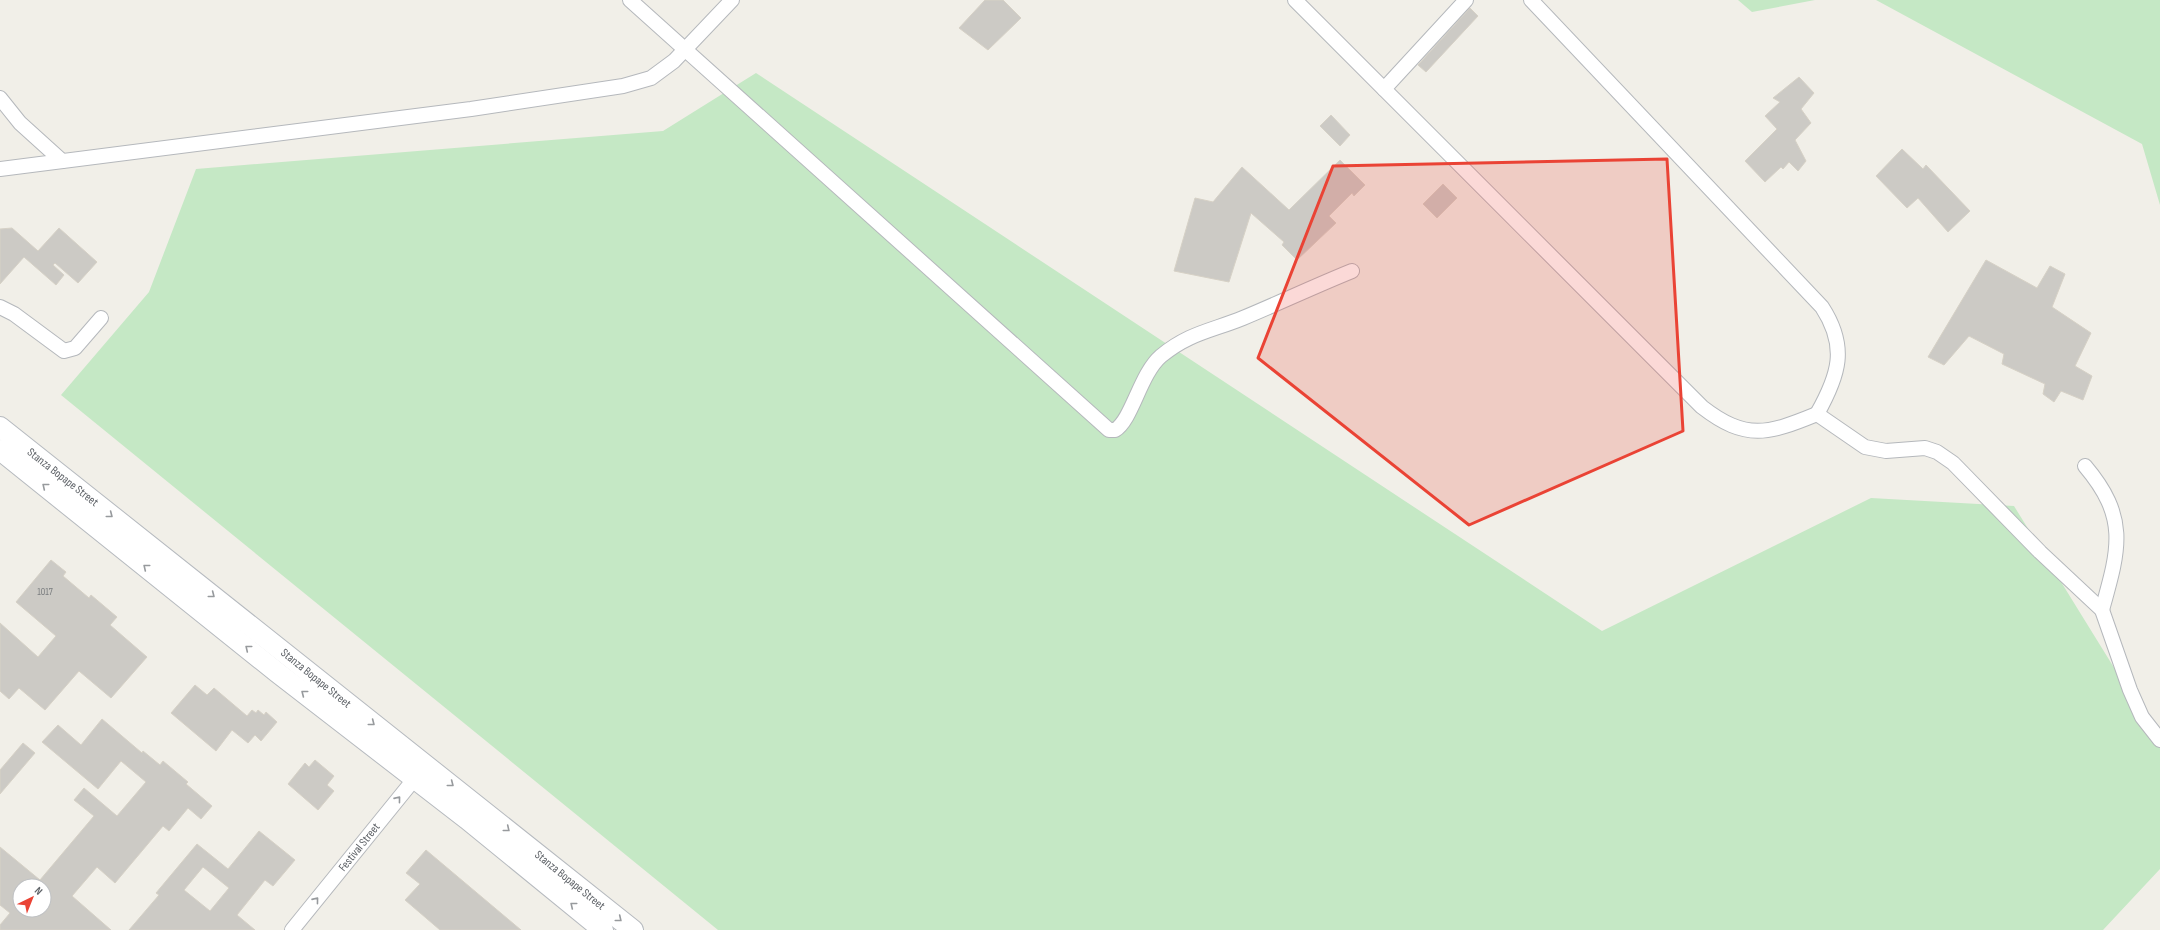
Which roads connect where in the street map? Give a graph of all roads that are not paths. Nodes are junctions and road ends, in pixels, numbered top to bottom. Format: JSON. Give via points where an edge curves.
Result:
{"nodes":[{"id":1,"x":630,"y":0,"type":"edge"},
{"id":2,"x":732,"y":0,"type":"edge"},
{"id":3,"x":1295,"y":0,"type":"edge"},
{"id":4,"x":1466,"y":0,"type":"edge"},
{"id":5,"x":1531,"y":0,"type":"edge"},
{"id":6,"x":686,"y":51,"type":"junction"},
{"id":7,"x":1384,"y":89,"type":"junction"},
{"id":8,"x":0,"y":98,"type":"edge"},
{"id":9,"x":62,"y":161,"type":"junction"},
{"id":10,"x":0,"y":169,"type":"edge"},
{"id":11,"x":1352,"y":271,"type":"dead end"},
{"id":12,"x":0,"y":307,"type":"edge"},
{"id":13,"x":101,"y":318,"type":"dead end"},
{"id":14,"x":1817,"y":414,"type":"junction"},
{"id":15,"x":0,"y":427,"type":"edge"},
{"id":16,"x":0,"y":450,"type":"edge"},
{"id":17,"x":2085,"y":466,"type":"dead end"},
{"id":18,"x":2102,"y":610,"type":"junction"},
{"id":19,"x":2160,"y":740,"type":"edge"},
{"id":20,"x":420,"y":772,"type":"junction"},
{"id":21,"x":292,"y":930,"type":"edge"},
{"id":22,"x":603,"y":930,"type":"edge"},
{"id":23,"x":633,"y":930,"type":"edge"}],
"edges":[{"from":1,"to":6,"type":"street"},
{"from":2,"to":6,"type":"street"},
{"from":3,"to":7,"type":"street"},
{"from":4,"to":7,"type":"street"},
{"from":5,"to":14,"type":"street","via":[[1822,307],[1832,321],[1837,337],[1838,354],[1830,388]]},
{"from":6,"to":9,"type":"street","via":[[651,78],[596,91]]},
{"from":6,"to":11,"type":"street","via":[[1109,430],[1115,430],[1124,421],[1139,388],[1160,357],[1187,339],[1200,332],[1241,319]]},
{"from":7,"to":14,"type":"street","via":[[1702,407],[1736,428],[1754,432],[1781,429]]},
{"from":8,"to":9,"type":"street","via":[[20,123]]},
{"from":9,"to":10,"type":"street"},
{"from":12,"to":13,"type":"street","via":[[14,314],[64,351],[75,348]]},
{"from":14,"to":18,"type":"street","via":[[1865,447],[1886,451],[1924,448],[1937,452],[1953,463],[2040,552]]},
{"from":15,"to":20,"type":"main road","name":"Stanza Bopape Street","one_way":true},
{"from":20,"to":16,"type":"main road","name":"Stanza Bopape Street","one_way":true,"via":[[278,673]]},
{"from":17,"to":18,"type":"street","via":[[2102,486],[2112,506],[2117,537],[2113,570]]},
{"from":18,"to":19,"type":"street","via":[[2142,717]]},
{"from":21,"to":20,"type":"street","name":"Festival Street","one_way":true},
{"from":22,"to":20,"type":"main road","name":"Stanza Bopape Street","one_way":true},
{"from":20,"to":23,"type":"main road","name":"Stanza Bopape Street","one_way":true}]}
